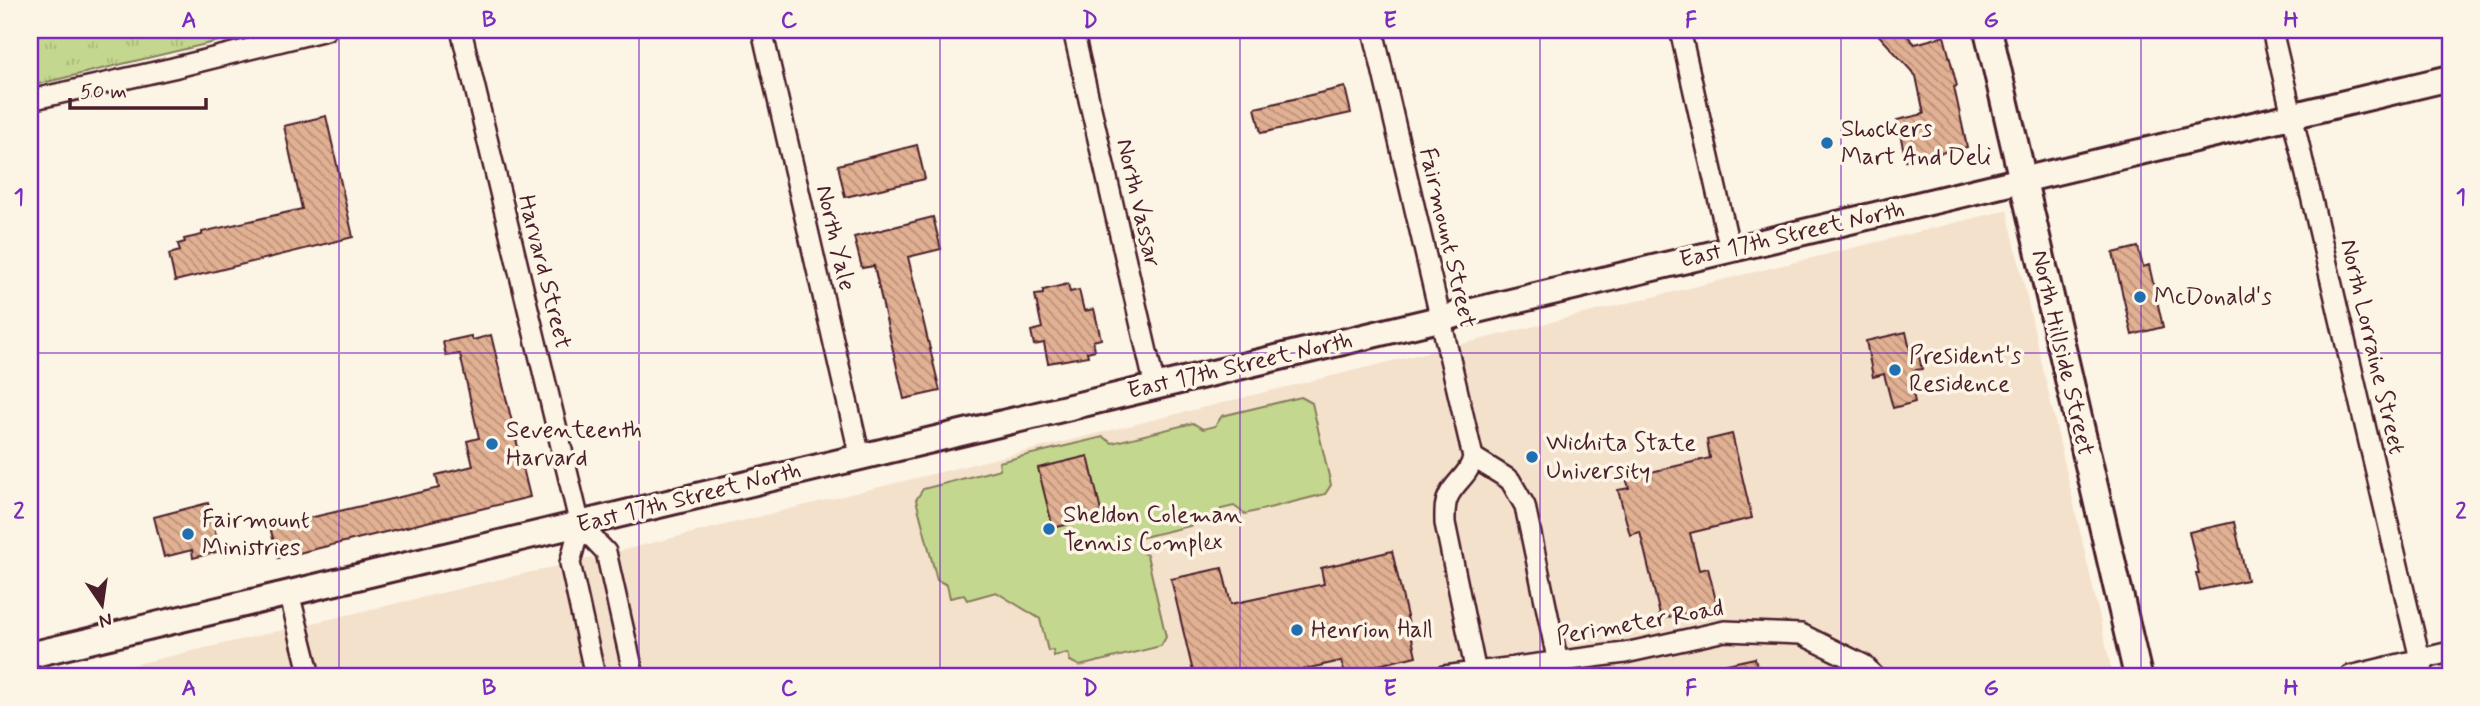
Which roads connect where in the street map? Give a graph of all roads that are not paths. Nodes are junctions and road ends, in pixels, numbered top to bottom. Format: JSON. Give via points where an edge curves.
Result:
{"nodes":[{"id":1,"x":326,"y":30,"type":"edge"},
{"id":2,"x":461,"y":30,"type":"edge"},
{"id":3,"x":762,"y":30,"type":"edge"},
{"id":4,"x":1073,"y":30,"type":"edge"},
{"id":5,"x":1373,"y":30,"type":"edge"},
{"id":6,"x":1680,"y":30,"type":"edge"},
{"id":7,"x":1988,"y":30,"type":"edge"},
{"id":8,"x":2272,"y":30,"type":"edge"},
{"id":9,"x":2450,"y":78,"type":"edge"},
{"id":10,"x":30,"y":100,"type":"edge"},
{"id":11,"x":2292,"y":116,"type":"junction"},
{"id":12,"x":2021,"y":180,"type":"junction"},
{"id":13,"x":1730,"y":250,"type":"junction"},
{"id":14,"x":1441,"y":318,"type":"junction"},
{"id":15,"x":1155,"y":387,"type":"junction"},
{"id":16,"x":860,"y":457,"type":"junction"},
{"id":17,"x":1473,"y":457,"type":"junction"},
{"id":18,"x":580,"y":525,"type":"junction"},
{"id":19,"x":289,"y":593,"type":"junction"},
{"id":20,"x":2450,"y":652,"type":"edge"},
{"id":21,"x":30,"y":655,"type":"edge"},
{"id":22,"x":1558,"y":663,"type":"junction"},
{"id":23,"x":2422,"y":668,"type":"edge"},
{"id":24,"x":1476,"y":673,"type":"junction"},
{"id":25,"x":310,"y":676,"type":"edge"},
{"id":26,"x":595,"y":676,"type":"edge"},
{"id":27,"x":634,"y":676,"type":"edge"},
{"id":28,"x":1444,"y":676,"type":"edge"},
{"id":29,"x":1874,"y":676,"type":"edge"},
{"id":30,"x":2138,"y":676,"type":"edge"},
{"id":31,"x":2350,"y":676,"type":"edge"}],
"edges":[{"from":1,"to":10,"type":"street"},
{"from":2,"to":18,"type":"street","name":"Harvard Street"},
{"from":3,"to":16,"type":"street","name":"North Yale"},
{"from":4,"to":15,"type":"street","name":"North Vassar"},
{"from":5,"to":14,"type":"street","name":"Fairmount Street"},
{"from":6,"to":13,"type":"street"},
{"from":7,"to":12,"type":"main road","name":"North Hillside Street"},
{"from":8,"to":11,"type":"street","name":"North Lorraine Street"},
{"from":9,"to":11,"type":"street","name":"East 17th Street North"},
{"from":11,"to":12,"type":"street","name":"East 17th Street North"},
{"from":11,"to":23,"type":"street","name":"North Lorraine Street"},
{"from":12,"to":13,"type":"street","name":"East 17th Street North"},
{"from":12,"to":30,"type":"main road","name":"North Hillside Street"},
{"from":13,"to":14,"type":"street","name":"East 17th Street North"},
{"from":14,"to":15,"type":"street","name":"East 17th Street North"},
{"from":14,"to":17,"type":"street","name":"Fairmount Street"},
{"from":15,"to":16,"type":"street","name":"East 17th Street North"},
{"from":16,"to":18,"type":"street","name":"East 17th Street North"},
{"from":17,"to":22,"type":"street","via":[[1510,480],[1525,506]]},
{"from":17,"to":24,"type":"street","via":[[1449,495],[1445,523]]},
{"from":18,"to":19,"type":"street","name":"East 17th Street North"},
{"from":18,"to":26,"type":"street","via":[[570,563]]},
{"from":18,"to":27,"type":"street","via":[[606,551]]},
{"from":19,"to":21,"type":"street","name":"East 17th Street North"},
{"from":19,"to":25,"type":"street"},
{"from":20,"to":23,"type":"street"},
{"from":22,"to":24,"type":"street","name":"Perimeter Road"},
{"from":22,"to":29,"type":"street","name":"Perimeter Road","via":[[1724,631],[1801,634],[1864,665]]},
{"from":23,"to":31,"type":"street"},
{"from":24,"to":28,"type":"street","name":"Perimeter Road"}]}
